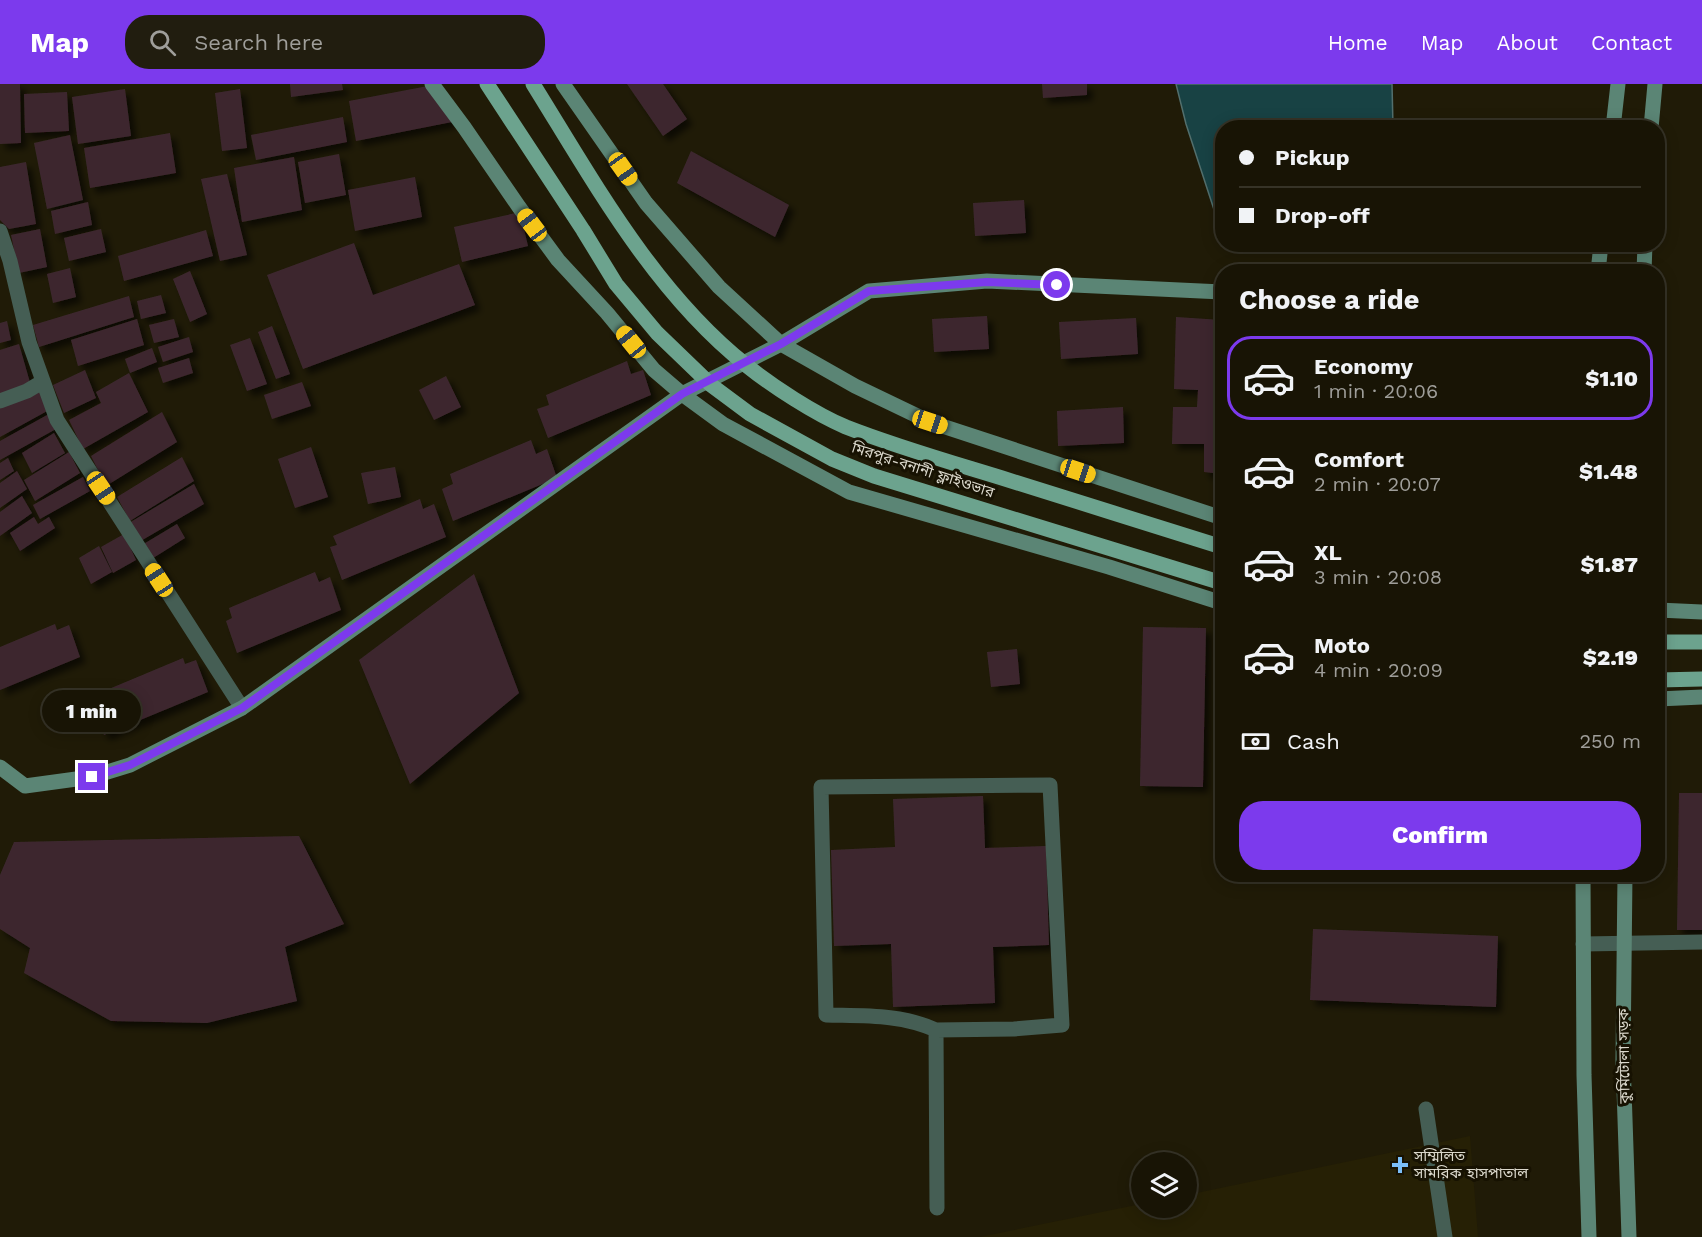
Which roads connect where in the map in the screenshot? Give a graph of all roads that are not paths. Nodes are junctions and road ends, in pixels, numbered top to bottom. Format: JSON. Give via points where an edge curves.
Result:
{"nodes":[{"id":1,"x":432,"y":84,"type":"edge"},
{"id":2,"x":487,"y":84,"type":"edge"},
{"id":3,"x":533,"y":84,"type":"edge"},
{"id":4,"x":564,"y":84,"type":"edge"},
{"id":5,"x":1618,"y":84,"type":"edge"},
{"id":6,"x":1655,"y":84,"type":"edge"},
{"id":7,"x":1614,"y":120,"type":"edge"},
{"id":8,"x":1652,"y":120,"type":"edge"},
{"id":9,"x":0,"y":231,"type":"edge"},
{"id":10,"x":1215,"y":292,"type":"edge"},
{"id":11,"x":781,"y":344,"type":"junction"},
{"id":12,"x":42,"y":382,"type":"junction"},
{"id":13,"x":682,"y":394,"type":"junction"},
{"id":14,"x":0,"y":401,"type":"edge"},
{"id":15,"x":1215,"y":516,"type":"edge"},
{"id":16,"x":1215,"y":545,"type":"edge"},
{"id":17,"x":1215,"y":582,"type":"edge"},
{"id":18,"x":1215,"y":601,"type":"edge"},
{"id":19,"x":1665,"y":610,"type":"edge"},
{"id":20,"x":1702,"y":612,"type":"edge"},
{"id":21,"x":1665,"y":642,"type":"edge"},
{"id":22,"x":1702,"y":642,"type":"edge"},
{"id":23,"x":1702,"y":679,"type":"edge"},
{"id":24,"x":1665,"y":680,"type":"edge"},
{"id":25,"x":1702,"y":697,"type":"edge"},
{"id":26,"x":1665,"y":699,"type":"edge"},
{"id":27,"x":242,"y":708,"type":"junction"},
{"id":28,"x":0,"y":767,"type":"edge"},
{"id":29,"x":1583,"y":882,"type":"edge"},
{"id":30,"x":1624,"y":882,"type":"edge"},
{"id":31,"x":1702,"y":942,"type":"edge"},
{"id":32,"x":1624,"y":943,"type":"junction"},
{"id":33,"x":1583,"y":944,"type":"junction"},
{"id":34,"x":936,"y":1030,"type":"junction"},
{"id":35,"x":1426,"y":1109,"type":"dead end"},
{"id":36,"x":937,"y":1208,"type":"dead end"},
{"id":37,"x":1445,"y":1237,"type":"edge"},
{"id":38,"x":1589,"y":1237,"type":"edge"},
{"id":39,"x":1629,"y":1237,"type":"edge"}],
"edges":[{"from":1,"to":13,"type":"main road","via":[[558,260],[654,370]]},
{"from":2,"to":17,"type":"main road","name":"মিরপুর-বনানী ফ্লাইওভার","bridge":true,"via":[[616,284],[657,333],[711,385],[750,414],[832,459],[874,476]]},
{"from":3,"to":16,"type":"main road","name":"মিরপুর-বনানী ফ্লাইওভার","bridge":true,"via":[[623,228],[667,284],[713,336],[773,384],[844,426]]},
{"from":4,"to":11,"type":"main road","via":[[646,203],[719,287]]},
{"from":5,"to":7,"type":"main road"},
{"from":6,"to":8,"type":"main road"},
{"from":9,"to":12,"type":"street"},
{"from":10,"to":11,"type":"main road","via":[[987,282],[869,291]]},
{"from":11,"to":13,"type":"main road"},
{"from":11,"to":15,"type":"main road","via":[[930,422]]},
{"from":12,"to":14,"type":"street"},
{"from":12,"to":27,"type":"street","via":[[63,430]]},
{"from":13,"to":18,"type":"main road","via":[[723,424],[849,492]]},
{"from":13,"to":27,"type":"main road"},
{"from":19,"to":20,"type":"main road"},
{"from":21,"to":22,"type":"main road"},
{"from":23,"to":24,"type":"main road"},
{"from":25,"to":26,"type":"main road"},
{"from":27,"to":28,"type":"main road","via":[[130,765],[92,777],[25,786]]},
{"from":29,"to":33,"type":"main road"},
{"from":30,"to":32,"type":"main road","name":"কুর্মিটোলা সড়ক"},
{"from":31,"to":32,"type":"street"},
{"from":32,"to":33,"type":"street"},
{"from":32,"to":39,"type":"main road","name":"কুর্মিটোলা সড়ক"},
{"from":33,"to":38,"type":"main road"},
{"from":34,"to":34,"type":"street","via":[[1062,1025],[1050,784],[820,787],[826,1015],[888,1016]]},
{"from":34,"to":36,"type":"street"},
{"from":35,"to":37,"type":"street"}]}
